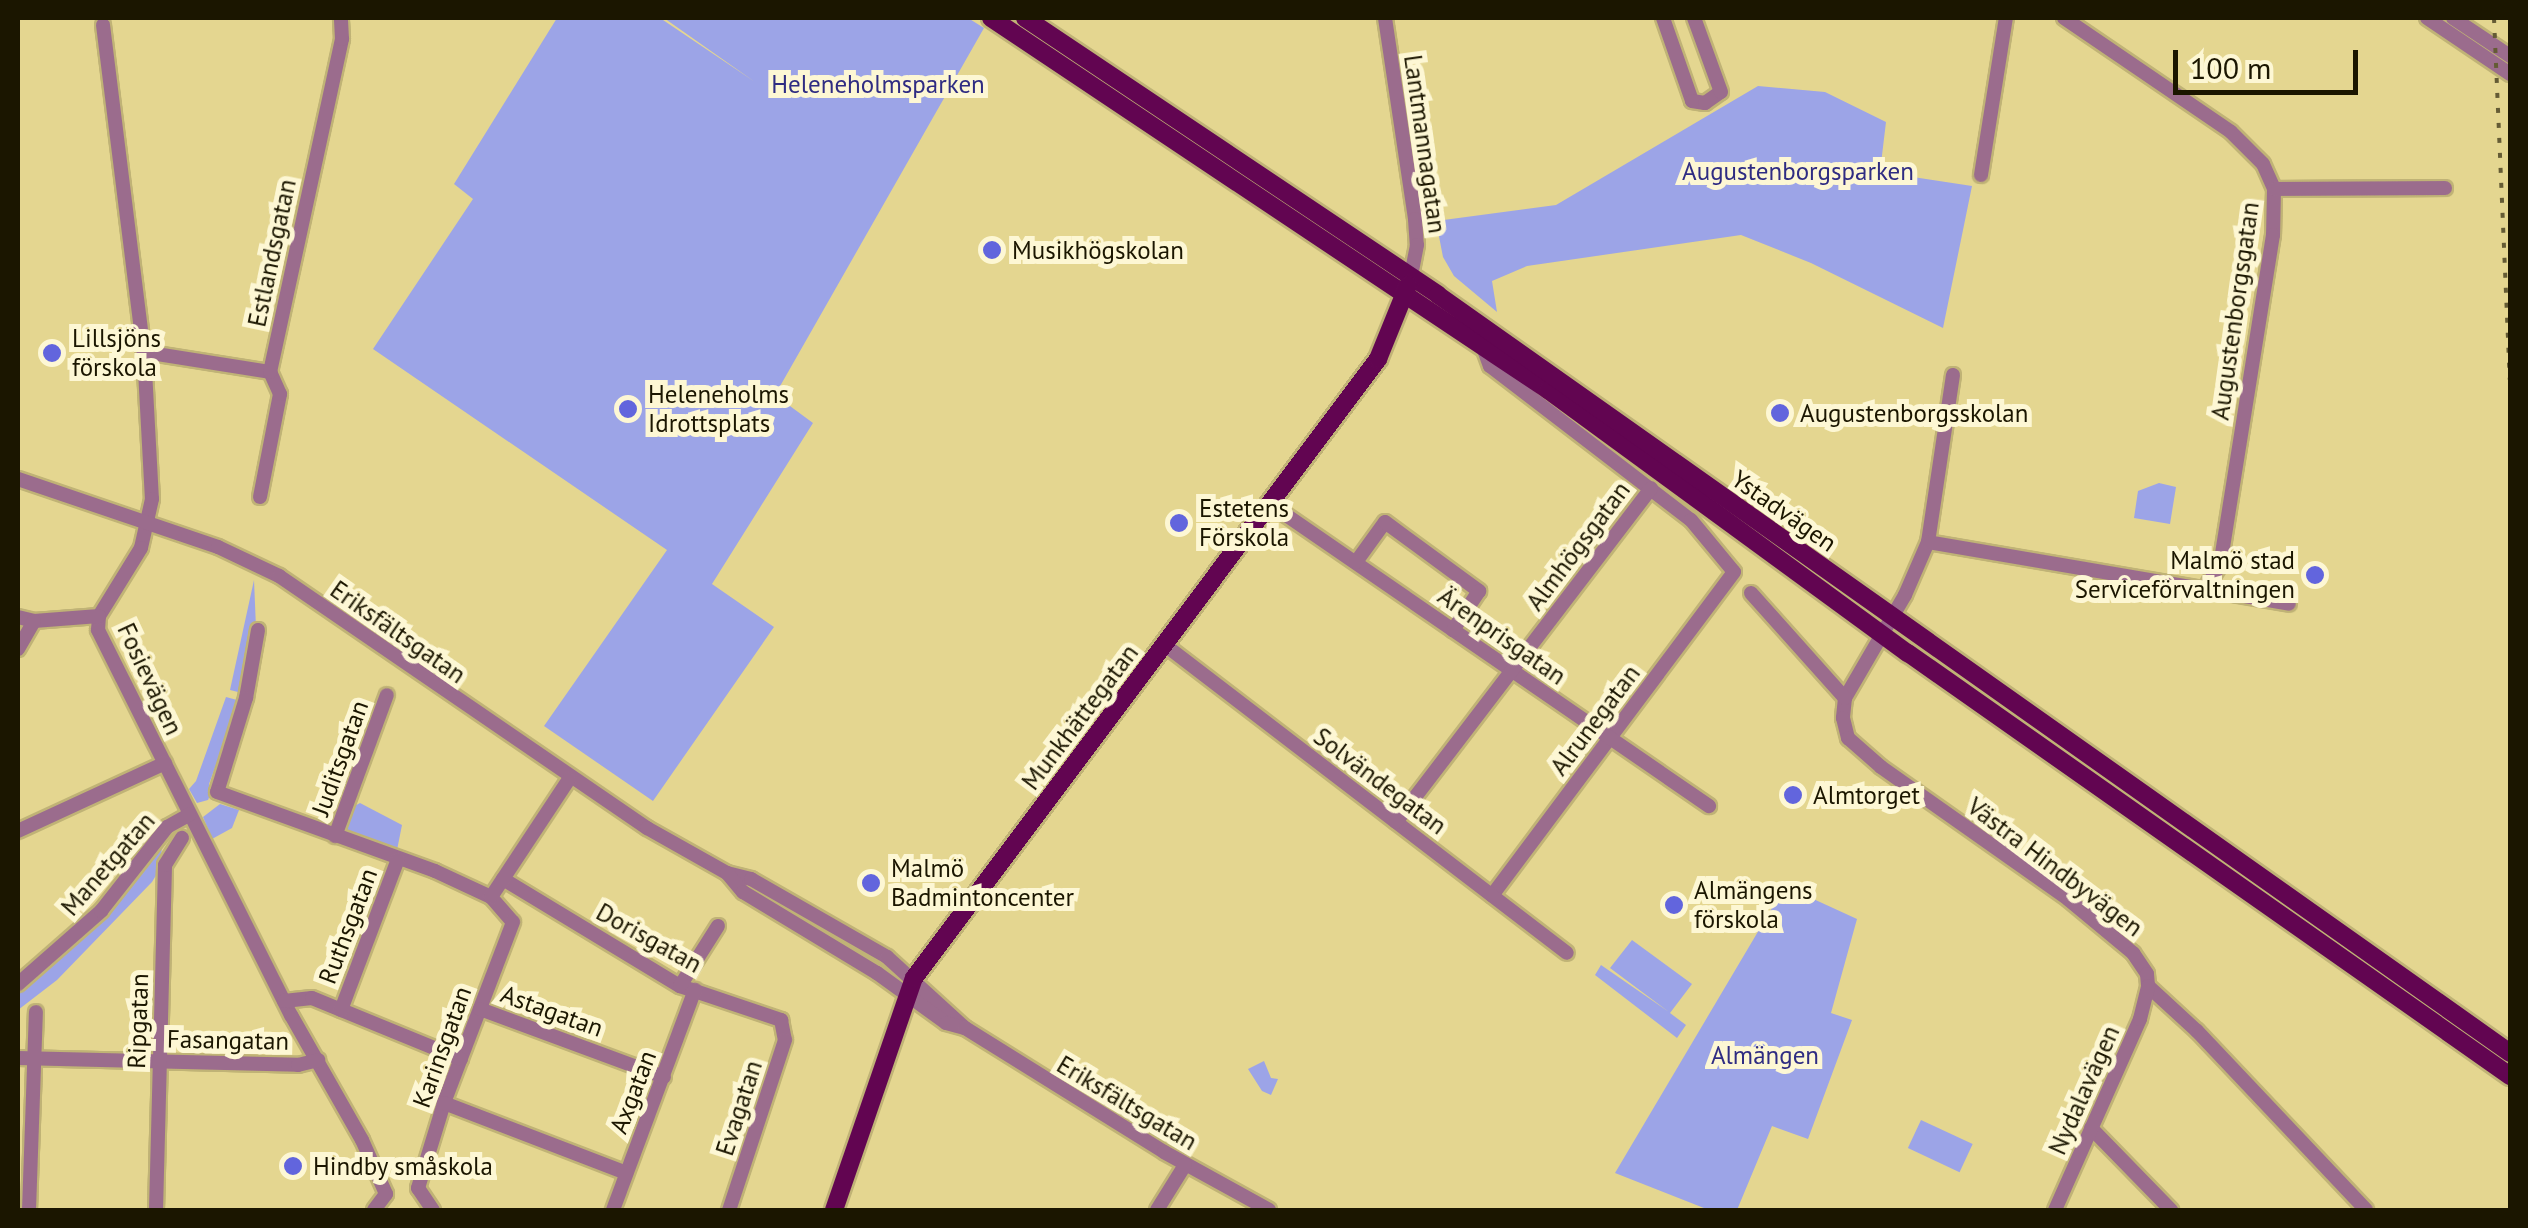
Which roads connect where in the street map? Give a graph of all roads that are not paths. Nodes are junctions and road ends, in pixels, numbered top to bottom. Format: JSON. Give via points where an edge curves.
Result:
{"nodes":[{"id":1,"x":341,"y":18,"type":"edge"},
{"id":2,"x":992,"y":18,"type":"edge"},
{"id":3,"x":1026,"y":18,"type":"edge"},
{"id":4,"x":1385,"y":18,"type":"edge"},
{"id":5,"x":1663,"y":18,"type":"edge"},
{"id":6,"x":1694,"y":18,"type":"edge"},
{"id":7,"x":2006,"y":18,"type":"edge"},
{"id":8,"x":2064,"y":18,"type":"edge"},
{"id":9,"x":2427,"y":18,"type":"edge"},
{"id":10,"x":2452,"y":18,"type":"edge"},
{"id":11,"x":103,"y":25,"type":"dead end"},
{"id":12,"x":2510,"y":56,"type":"edge"},
{"id":13,"x":2510,"y":74,"type":"edge"},
{"id":14,"x":1982,"y":175,"type":"dead end"},
{"id":15,"x":2445,"y":188,"type":"dead end"},
{"id":16,"x":2274,"y":189,"type":"junction"},
{"id":17,"x":1408,"y":285,"type":"junction"},
{"id":18,"x":1483,"y":347,"type":"junction"},
{"id":19,"x":144,"y":352,"type":"junction"},
{"id":20,"x":270,"y":372,"type":"junction"},
{"id":21,"x":1954,"y":375,"type":"dead end"},
{"id":22,"x":18,"y":479,"type":"edge"},
{"id":23,"x":1650,"y":488,"type":"junction"},
{"id":24,"x":260,"y":496,"type":"dead end"},
{"id":25,"x":1270,"y":504,"type":"junction"},
{"id":26,"x":148,"y":524,"type":"junction"},
{"id":27,"x":1928,"y":542,"type":"junction"},
{"id":28,"x":1356,"y":562,"type":"junction"},
{"id":29,"x":1734,"y":572,"type":"joint"},
{"id":30,"x":2206,"y":589,"type":"junction"},
{"id":31,"x":1751,"y":593,"type":"dead end"},
{"id":32,"x":2289,"y":604,"type":"dead end"},
{"id":33,"x":99,"y":616,"type":"junction"},
{"id":34,"x":18,"y":617,"type":"edge"},
{"id":35,"x":1892,"y":617,"type":"junction"},
{"id":36,"x":34,"y":621,"type":"junction"},
{"id":37,"x":258,"y":630,"type":"dead end"},
{"id":38,"x":1454,"y":630,"type":"junction"},
{"id":39,"x":1882,"y":634,"type":"junction"},
{"id":40,"x":1165,"y":645,"type":"junction"},
{"id":41,"x":18,"y":649,"type":"edge"},
{"id":42,"x":1512,"y":670,"type":"junction"},
{"id":43,"x":387,"y":695,"type":"dead end"},
{"id":44,"x":1845,"y":698,"type":"junction"},
{"id":45,"x":1610,"y":738,"type":"junction"},
{"id":46,"x":165,"y":763,"type":"junction"},
{"id":47,"x":569,"y":779,"type":"junction"},
{"id":48,"x":1709,"y":806,"type":"dead end"},
{"id":49,"x":188,"y":814,"type":"junction"},
{"id":50,"x":1396,"y":822,"type":"junction"},
{"id":51,"x":18,"y":831,"type":"edge"},
{"id":52,"x":335,"y":836,"type":"junction"},
{"id":53,"x":182,"y":838,"type":"dead end"},
{"id":54,"x":398,"y":859,"type":"junction"},
{"id":55,"x":503,"y":878,"type":"junction"},
{"id":56,"x":526,"y":893,"type":"junction"},
{"id":57,"x":1492,"y":896,"type":"junction"},
{"id":58,"x":491,"y":897,"type":"junction"},
{"id":59,"x":513,"y":922,"type":"junction"},
{"id":60,"x":718,"y":926,"type":"dead end"},
{"id":61,"x":1567,"y":953,"type":"dead end"},
{"id":62,"x":18,"y":984,"type":"edge"},
{"id":63,"x":2148,"y":986,"type":"junction"},
{"id":64,"x":910,"y":987,"type":"junction"},
{"id":65,"x":688,"y":988,"type":"junction"},
{"id":66,"x":284,"y":1001,"type":"junction"},
{"id":67,"x":480,"y":1009,"type":"junction"},
{"id":68,"x":340,"y":1010,"type":"junction"},
{"id":69,"x":36,"y":1012,"type":"dead end"},
{"id":70,"x":780,"y":1020,"type":"joint"},
{"id":71,"x":2510,"y":1053,"type":"edge"},
{"id":72,"x":18,"y":1058,"type":"edge"},
{"id":73,"x":34,"y":1058,"type":"junction"},
{"id":74,"x":461,"y":1059,"type":"junction"},
{"id":75,"x":318,"y":1060,"type":"junction"},
{"id":76,"x":159,"y":1062,"type":"junction"},
{"id":77,"x":2510,"y":1076,"type":"edge"},
{"id":78,"x":664,"y":1077,"type":"junction"},
{"id":79,"x":444,"y":1103,"type":"junction"},
{"id":80,"x":2091,"y":1128,"type":"junction"},
{"id":81,"x":1186,"y":1165,"type":"junction"},
{"id":82,"x":626,"y":1173,"type":"junction"},
{"id":83,"x":28,"y":1210,"type":"edge"},
{"id":84,"x":156,"y":1210,"type":"edge"},
{"id":85,"x":374,"y":1210,"type":"edge"},
{"id":86,"x":433,"y":1210,"type":"edge"},
{"id":87,"x":613,"y":1210,"type":"edge"},
{"id":88,"x":729,"y":1210,"type":"edge"},
{"id":89,"x":834,"y":1210,"type":"edge"},
{"id":90,"x":1158,"y":1210,"type":"edge"},
{"id":91,"x":1268,"y":1210,"type":"edge"},
{"id":92,"x":2055,"y":1210,"type":"edge"},
{"id":93,"x":2171,"y":1210,"type":"edge"},
{"id":94,"x":2364,"y":1210,"type":"edge"}],
"edges":[{"from":1,"to":20,"type":"street","name":"Estlandsgatan","via":[[342,39]]},
{"from":2,"to":17,"type":"main road","name":"Ystadvägen"},
{"from":3,"to":17,"type":"main road","name":"Ystadvägen"},
{"from":4,"to":17,"type":"street","name":"Lantmannagatan","via":[[1416,219]]},
{"from":5,"to":6,"type":"street","via":[[1692,100],[1705,104],[1721,92]]},
{"from":7,"to":14,"type":"street"},
{"from":8,"to":16,"type":"street","name":"Augustenborgsgatan","via":[[2232,132],[2263,164]]},
{"from":9,"to":13,"type":"street"},
{"from":10,"to":12,"type":"street"},
{"from":11,"to":19,"type":"street","name":"Fosievägen"},
{"from":15,"to":16,"type":"street"},
{"from":16,"to":30,"type":"street","name":"Augustenborgsgatan","via":[[2273,235],[2220,565]]},
{"from":17,"to":18,"type":"main road","name":"Ystadvägen"},
{"from":17,"to":25,"type":"main road","name":"Munkhättegatan","via":[[1378,359]]},
{"from":17,"to":35,"type":"main road","name":"Ystadvägen"},
{"from":18,"to":23,"type":"street","name":"Ystadvägen","via":[[1490,366]]},
{"from":18,"to":39,"type":"main road","name":"Ystadvägen"},
{"from":19,"to":20,"type":"street"},
{"from":19,"to":26,"type":"street","name":"Fosievägen"},
{"from":20,"to":24,"type":"street","name":"Estlandsgatan","via":[[280,394]]},
{"from":21,"to":27,"type":"street"},
{"from":22,"to":26,"type":"street","name":"Eriksfältsgatan"},
{"from":23,"to":29,"type":"street","name":"Ystadvägen","via":[[1691,520]]},
{"from":23,"to":42,"type":"street","name":"Almhögsgatan"},
{"from":25,"to":28,"type":"street","name":"Ärenprisgatan"},
{"from":25,"to":40,"type":"main road","name":"Munkhättegatan"},
{"from":26,"to":33,"type":"street","name":"Fosievägen"},
{"from":26,"to":47,"type":"street","name":"Eriksfältsgatan","via":[[279,576]]},
{"from":27,"to":30,"type":"street"},
{"from":27,"to":35,"type":"street"},
{"from":28,"to":38,"type":"street","name":"Ärenprisgatan"},
{"from":28,"to":38,"type":"street","via":[[1385,522],[1479,591]]},
{"from":29,"to":45,"type":"street","name":"Alrunegatan"},
{"from":30,"to":32,"type":"street"},
{"from":31,"to":44,"type":"street","name":"Västra Hindbyvägen"},
{"from":33,"to":36,"type":"street"},
{"from":33,"to":46,"type":"street","name":"Fosievägen","via":[[98,630]]},
{"from":34,"to":36,"type":"street"},
{"from":35,"to":39,"type":"street"},
{"from":35,"to":71,"type":"main road","name":"Ystadvägen"},
{"from":36,"to":41,"type":"street"},
{"from":37,"to":52,"type":"street","via":[[246,698],[217,792]]},
{"from":38,"to":42,"type":"street","name":"Ärenprisgatan"},
{"from":39,"to":44,"type":"street"},
{"from":39,"to":77,"type":"main road","name":"Ystadvägen"},
{"from":40,"to":50,"type":"street","name":"Solvändegatan"},
{"from":40,"to":64,"type":"main road","name":"Munkhättegatan"},
{"from":42,"to":45,"type":"street","name":"Ärenprisgatan"},
{"from":42,"to":50,"type":"street","name":"Almhögsgatan"},
{"from":43,"to":52,"type":"street","name":"Juditsgatan"},
{"from":44,"to":63,"type":"street","name":"Västra Hindbyvägen","via":[[1848,738],[2110,932],[2143,965]]},
{"from":45,"to":48,"type":"street","name":"Ärenprisgatan"},
{"from":45,"to":57,"type":"street","name":"Alrunegatan"},
{"from":46,"to":49,"type":"street","name":"Fosievägen"},
{"from":46,"to":51,"type":"street"},
{"from":47,"to":55,"type":"street"},
{"from":47,"to":64,"type":"street","name":"Eriksfältsgatan","via":[[727,873],[743,892]]},
{"from":49,"to":62,"type":"street","name":"Manetgatan","via":[[167,828],[102,912]]},
{"from":49,"to":66,"type":"street","name":"Fosievägen"},
{"from":50,"to":57,"type":"street","name":"Solvändegatan"},
{"from":52,"to":54,"type":"street"},
{"from":53,"to":76,"type":"street","name":"Ripgatan","via":[[165,866]]},
{"from":54,"to":58,"type":"street"},
{"from":54,"to":68,"type":"street","name":"Ruthsgatan"},
{"from":55,"to":56,"type":"street","name":"Dorisgatan"},
{"from":55,"to":58,"type":"street"},
{"from":56,"to":59,"type":"street","name":"Karinsgatan"},
{"from":56,"to":65,"type":"street","name":"Dorisgatan"},
{"from":57,"to":61,"type":"street","name":"Solvändegatan"},
{"from":58,"to":59,"type":"street"},
{"from":59,"to":67,"type":"street","name":"Karinsgatan"},
{"from":60,"to":65,"type":"street","name":"Axgatan"},
{"from":63,"to":80,"type":"street","name":"Nydalavägen"},
{"from":63,"to":94,"type":"street","name":"Västra Hindbyvägen"},
{"from":64,"to":81,"type":"street","name":"Eriksfältsgatan","via":[[946,1023],[965,1028]]},
{"from":64,"to":89,"type":"main road","name":"Munkhättegatan"},
{"from":65,"to":70,"type":"street","name":"Dorisgatan"},
{"from":65,"to":78,"type":"street","name":"Axgatan"},
{"from":66,"to":68,"type":"street","via":[[312,998]]},
{"from":66,"to":75,"type":"street","name":"Fosievägen"},
{"from":67,"to":74,"type":"street","name":"Karinsgatan"},
{"from":67,"to":78,"type":"street","name":"Astagatan"},
{"from":68,"to":74,"type":"street"},
{"from":69,"to":73,"type":"street"},
{"from":70,"to":88,"type":"street","name":"Evagatan","via":[[785,1040]]},
{"from":72,"to":73,"type":"street","name":"Fasangatan"},
{"from":73,"to":76,"type":"street","name":"Fasangatan"},
{"from":73,"to":83,"type":"street"},
{"from":74,"to":79,"type":"street","name":"Karinsgatan"},
{"from":75,"to":76,"type":"street","name":"Fasangatan"},
{"from":75,"to":85,"type":"street","name":"Fosievägen","via":[[386,1194]]},
{"from":76,"to":84,"type":"street","name":"Ripgatan"},
{"from":78,"to":82,"type":"street","name":"Axgatan"},
{"from":79,"to":82,"type":"street"},
{"from":79,"to":86,"type":"street","name":"Karinsgatan","via":[[418,1188]]},
{"from":80,"to":92,"type":"street","name":"Nydalavägen"},
{"from":80,"to":93,"type":"street"},
{"from":81,"to":90,"type":"street"},
{"from":81,"to":91,"type":"street","name":"Eriksfältsgatan"},
{"from":82,"to":87,"type":"street","name":"Axgatan"}]}
